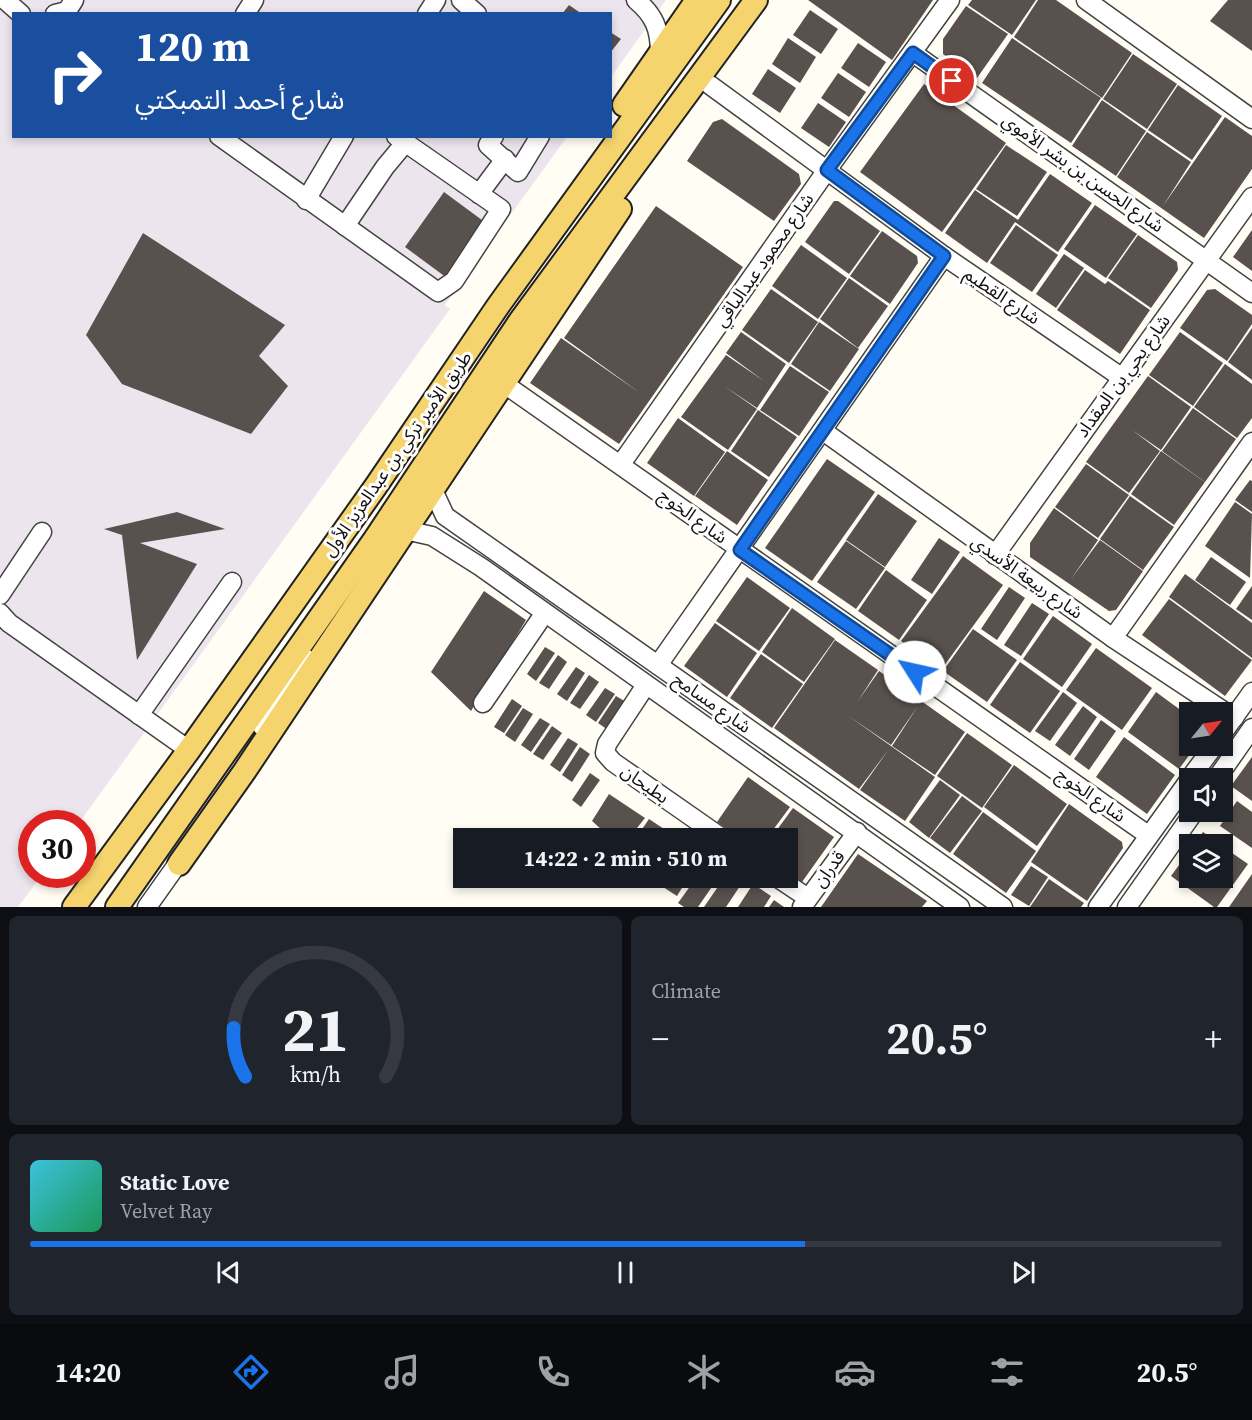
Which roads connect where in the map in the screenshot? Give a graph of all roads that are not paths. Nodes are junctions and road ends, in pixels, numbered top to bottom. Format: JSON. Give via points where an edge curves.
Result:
{"nodes":[{"id":1,"x":5,"y":0,"type":"edge"},
{"id":2,"x":74,"y":0,"type":"edge"},
{"id":3,"x":461,"y":0,"type":"edge"},
{"id":4,"x":636,"y":0,"type":"edge"},
{"id":5,"x":697,"y":0,"type":"edge"},
{"id":6,"x":719,"y":0,"type":"edge"},
{"id":7,"x":756,"y":0,"type":"edge"},
{"id":8,"x":771,"y":0,"type":"edge"},
{"id":9,"x":950,"y":0,"type":"edge"},
{"id":10,"x":1086,"y":0,"type":"edge"},
{"id":11,"x":19,"y":12,"type":"edge"},
{"id":12,"x":63,"y":12,"type":"edge"},
{"id":13,"x":475,"y":12,"type":"edge"},
{"id":14,"x":660,"y":53,"type":"junction"},
{"id":15,"x":913,"y":53,"type":"junction"},
{"id":16,"x":710,"y":85,"type":"junction"},
{"id":17,"x":1252,"y":119,"type":"edge"},
{"id":18,"x":612,"y":122,"type":"edge"},
{"id":19,"x":222,"y":138,"type":"edge"},
{"id":20,"x":344,"y":138,"type":"edge"},
{"id":21,"x":493,"y":138,"type":"edge"},
{"id":22,"x":539,"y":138,"type":"edge"},
{"id":23,"x":602,"y":138,"type":"edge"},
{"id":24,"x":401,"y":140,"type":"edge"},
{"id":25,"x":505,"y":159,"type":"junction"},
{"id":26,"x":827,"y":170,"type":"junction"},
{"id":27,"x":479,"y":194,"type":"junction"},
{"id":28,"x":1252,"y":197,"type":"edge"},
{"id":29,"x":306,"y":200,"type":"junction"},
{"id":30,"x":620,"y":209,"type":"junction"},
{"id":31,"x":345,"y":226,"type":"junction"},
{"id":32,"x":590,"y":226,"type":"junction"},
{"id":33,"x":944,"y":256,"type":"junction"},
{"id":34,"x":1206,"y":260,"type":"junction"},
{"id":35,"x":1252,"y":293,"type":"edge"},
{"id":36,"x":1121,"y":377,"type":"junction"},
{"id":37,"x":503,"y":383,"type":"junction"},
{"id":38,"x":823,"y":431,"type":"junction"},
{"id":39,"x":1252,"y":442,"type":"edge"},
{"id":40,"x":621,"y":464,"type":"junction"},
{"id":41,"x":433,"y":490,"type":"junction"},
{"id":42,"x":405,"y":530,"type":"junction"},
{"id":43,"x":42,"y":532,"type":"dead end"},
{"id":44,"x":375,"y":539,"type":"junction"},
{"id":45,"x":491,"y":548,"type":"junction"},
{"id":46,"x":740,"y":550,"type":"junction"},
{"id":47,"x":995,"y":555,"type":"junction"},
{"id":48,"x":482,"y":567,"type":"junction"},
{"id":49,"x":232,"y":582,"type":"dead end"},
{"id":50,"x":0,"y":594,"type":"edge"},
{"id":51,"x":0,"y":613,"type":"edge"},
{"id":52,"x":544,"y":614,"type":"junction"},
{"id":53,"x":1113,"y":638,"type":"junction"},
{"id":54,"x":634,"y":648,"type":"junction"},
{"id":55,"x":658,"y":665,"type":"junction"},
{"id":56,"x":621,"y":667,"type":"junction"},
{"id":57,"x":682,"y":682,"type":"junction"},
{"id":58,"x":646,"y":685,"type":"junction"},
{"id":59,"x":1252,"y":692,"type":"edge"},
{"id":60,"x":668,"y":698,"type":"junction"},
{"id":61,"x":483,"y":704,"type":"dead end"},
{"id":62,"x":139,"y":715,"type":"junction"},
{"id":63,"x":1234,"y":718,"type":"joint"},
{"id":64,"x":1252,"y":728,"type":"edge"},
{"id":65,"x":186,"y":749,"type":"junction"},
{"id":66,"x":1224,"y":768,"type":"edge"},
{"id":67,"x":1179,"y":794,"type":"edge"},
{"id":68,"x":1187,"y":822,"type":"edge"},
{"id":69,"x":708,"y":828,"type":"edge"},
{"id":70,"x":856,"y":832,"type":"junction"},
{"id":71,"x":1148,"y":836,"type":"junction"},
{"id":72,"x":179,"y":864,"type":"junction"},
{"id":73,"x":789,"y":888,"type":"edge"},
{"id":74,"x":78,"y":902,"type":"edge"},
{"id":75,"x":805,"y":903,"type":"edge"},
{"id":76,"x":117,"y":907,"type":"edge"},
{"id":77,"x":147,"y":907,"type":"edge"},
{"id":78,"x":960,"y":907,"type":"edge"},
{"id":79,"x":1003,"y":907,"type":"edge"},
{"id":80,"x":1098,"y":907,"type":"edge"},
{"id":81,"x":1127,"y":907,"type":"edge"}],
"edges":[{"from":1,"to":11,"type":"street"},
{"from":2,"to":12,"type":"street"},
{"from":3,"to":13,"type":"street"},
{"from":4,"to":14,"type":"street","via":[[651,12],[660,35]]},
{"from":5,"to":14,"type":"main road"},
{"from":6,"to":65,"type":"main road","name":"طريق الأمير تركي بن عبدالعزيز الأول"},
{"from":7,"to":32,"type":"main road","name":"طريق الأمير تركي بن عبدالعزيز الأول"},
{"from":8,"to":16,"type":"main road"},
{"from":9,"to":15,"type":"street","name":"شارع محمود عبدالباقي"},
{"from":10,"to":17,"type":"street"},
{"from":14,"to":18,"type":"main road"},
{"from":15,"to":26,"type":"street","name":"شارع محمود عبدالباقي"},
{"from":15,"to":34,"type":"street","name":"شارع الحسن بن بشر الأموي"},
{"from":16,"to":26,"type":"street","name":"شارع القطيم"},
{"from":16,"to":30,"type":"main road"},
{"from":19,"to":29,"type":"street"},
{"from":20,"to":29,"type":"street"},
{"from":21,"to":25,"type":"street","via":[[488,145]]},
{"from":22,"to":25,"type":"street","via":[[518,172]]},
{"from":23,"to":65,"type":"main road"},
{"from":24,"to":27,"type":"street"},
{"from":24,"to":31,"type":"street"},
{"from":25,"to":27,"type":"street"},
{"from":26,"to":33,"type":"street","name":"شارع القطيم"},
{"from":26,"to":40,"type":"street","name":"شارع محمود عبدالباقي"},
{"from":27,"to":31,"type":"street","via":[[501,209],[454,280],[438,292]]},
{"from":28,"to":34,"type":"street","name":"شارع يحي بن المقداد"},
{"from":29,"to":31,"type":"street"},
{"from":30,"to":32,"type":"main road"},
{"from":30,"to":37,"type":"main road"},
{"from":32,"to":44,"type":"main road","name":"طريق الأمير تركي بن عبدالعزيز الأول","via":[[520,321]]},
{"from":33,"to":36,"type":"street","name":"شارع القطيم"},
{"from":33,"to":38,"type":"street"},
{"from":34,"to":35,"type":"street","name":"شارع الحسن بن بشر الأموي"},
{"from":34,"to":36,"type":"street","name":"شارع يحي بن المقداد"},
{"from":36,"to":47,"type":"street","name":"شارع يحي بن المقداد"},
{"from":37,"to":40,"type":"street","name":"شارع الخوج"},
{"from":37,"to":41,"type":"main road"},
{"from":38,"to":46,"type":"street"},
{"from":38,"to":47,"type":"street","name":"شارع ربيعة الأسدي"},
{"from":39,"to":53,"type":"street"},
{"from":40,"to":46,"type":"street","name":"شارع الخوج"},
{"from":41,"to":42,"type":"main road"},
{"from":41,"to":45,"type":"street","name":"شارع مسامح","via":[[445,516]]},
{"from":42,"to":48,"type":"street","name":"شارع مسامح","via":[[432,536]]},
{"from":42,"to":72,"type":"main road"},
{"from":43,"to":50,"type":"street"},
{"from":44,"to":72,"type":"street"},
{"from":44,"to":76,"type":"main road","name":"طريق الأمير تركي بن عبدالعزيز الأول"},
{"from":45,"to":48,"type":"street","via":[[475,547],[474,560]]},
{"from":45,"to":54,"type":"street","name":"شارع مسامح"},
{"from":46,"to":55,"type":"street"},
{"from":46,"to":71,"type":"street","name":"شارع الخوج"},
{"from":47,"to":53,"type":"street","name":"شارع ربيعة الأسدي"},
{"from":48,"to":52,"type":"street","name":"شارع مسامح"},
{"from":49,"to":62,"type":"street"},
{"from":51,"to":62,"type":"street"},
{"from":52,"to":56,"type":"street","name":"شارع مسامح"},
{"from":52,"to":61,"type":"street"},
{"from":53,"to":63,"type":"street","name":"شارع ربيعة الأسدي"},
{"from":54,"to":55,"type":"street","name":"شارع مسامح"},
{"from":54,"to":56,"type":"street","via":[[644,662],[642,669]]},
{"from":55,"to":57,"type":"street","name":"شارع مسامح"},
{"from":56,"to":58,"type":"street","name":"شارع مسامح"},
{"from":57,"to":60,"type":"street","via":[[663,678],[659,684]]},
{"from":57,"to":79,"type":"street","name":"شارع مسامح"},
{"from":58,"to":60,"type":"street","name":"شارع مسامح"},
{"from":58,"to":69,"type":"street","name":"بطيحان","via":[[605,753]]},
{"from":59,"to":63,"type":"street"},
{"from":60,"to":70,"type":"street","name":"شارع مسامح"},
{"from":62,"to":65,"type":"street"},
{"from":64,"to":66,"type":"street"},
{"from":65,"to":74,"type":"main road","name":"طريق الأمير تركي بن عبدالعزيز الأول"},
{"from":67,"to":71,"type":"street"},
{"from":68,"to":81,"type":"street"},
{"from":70,"to":75,"type":"street","name":"قدران"},
{"from":70,"to":78,"type":"street","name":"شارع مسامح"},
{"from":71,"to":80,"type":"street"},
{"from":72,"to":77,"type":"street"},
{"from":73,"to":75,"type":"street"}]}
